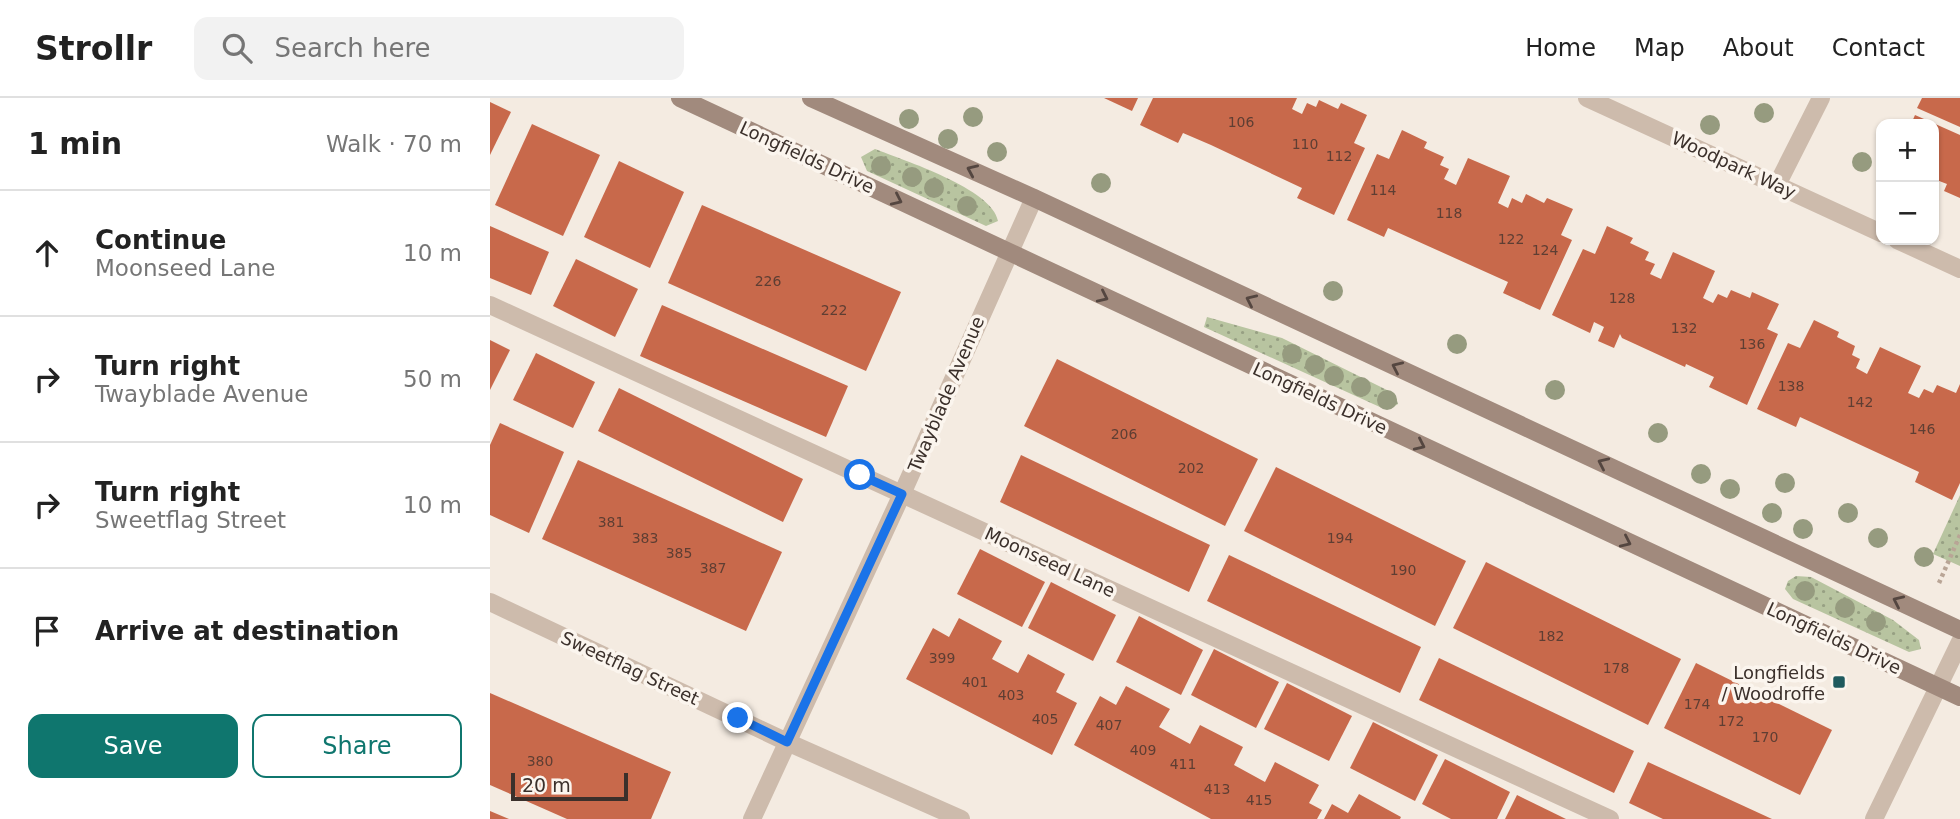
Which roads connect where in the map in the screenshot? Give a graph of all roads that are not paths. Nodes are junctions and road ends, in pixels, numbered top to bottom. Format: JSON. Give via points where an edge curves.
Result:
{"nodes":[{"id":1,"x":680,"y":98,"type":"edge"},
{"id":2,"x":811,"y":98,"type":"edge"},
{"id":3,"x":1587,"y":98,"type":"edge"},
{"id":4,"x":1821,"y":98,"type":"edge"},
{"id":5,"x":1777,"y":185,"type":"junction"},
{"id":6,"x":1034,"y":198,"type":"junction"},
{"id":7,"x":1876,"y":231,"type":"edge"},
{"id":8,"x":1908,"y":245,"type":"edge"},
{"id":9,"x":1008,"y":252,"type":"junction"},
{"id":10,"x":1960,"y":269,"type":"edge"},
{"id":11,"x":490,"y":305,"type":"edge"},
{"id":12,"x":902,"y":494,"type":"junction"},
{"id":13,"x":490,"y":602,"type":"edge"},
{"id":14,"x":1960,"y":630,"type":"edge"},
{"id":15,"x":1960,"y":642,"type":"edge"},
{"id":16,"x":1938,"y":687,"type":"junction"},
{"id":17,"x":1960,"y":697,"type":"edge"},
{"id":18,"x":787,"y":742,"type":"junction"},
{"id":19,"x":751,"y":819,"type":"edge"},
{"id":20,"x":961,"y":819,"type":"edge"},
{"id":21,"x":1610,"y":819,"type":"edge"},
{"id":22,"x":1874,"y":819,"type":"edge"}],
"edges":[{"from":1,"to":9,"type":"street","name":"Longfields Drive","one_way":true},
{"from":6,"to":2,"type":"street","one_way":true},
{"from":3,"to":5,"type":"street","name":"Woodpark Way"},
{"from":4,"to":5,"type":"street"},
{"from":5,"to":7,"type":"street","name":"Woodpark Way"},
{"from":6,"to":9,"type":"street","name":"Twayblade Avenue"},
{"from":14,"to":6,"type":"street","one_way":true},
{"from":8,"to":10,"type":"street"},
{"from":9,"to":12,"type":"street","name":"Twayblade Avenue"},
{"from":9,"to":16,"type":"street","name":"Longfields Drive","one_way":true},
{"from":11,"to":12,"type":"street","name":"Moonseed Lane"},
{"from":12,"to":18,"type":"street","name":"Twayblade Avenue"},
{"from":12,"to":21,"type":"street","name":"Moonseed Lane"},
{"from":13,"to":18,"type":"street","name":"Sweetflag Street"},
{"from":15,"to":16,"type":"street"},
{"from":16,"to":17,"type":"street","name":"Longfields Drive"},
{"from":16,"to":22,"type":"street"},
{"from":18,"to":19,"type":"street","name":"Twayblade Avenue"},
{"from":18,"to":20,"type":"street","name":"Sweetflag Street"}]}
